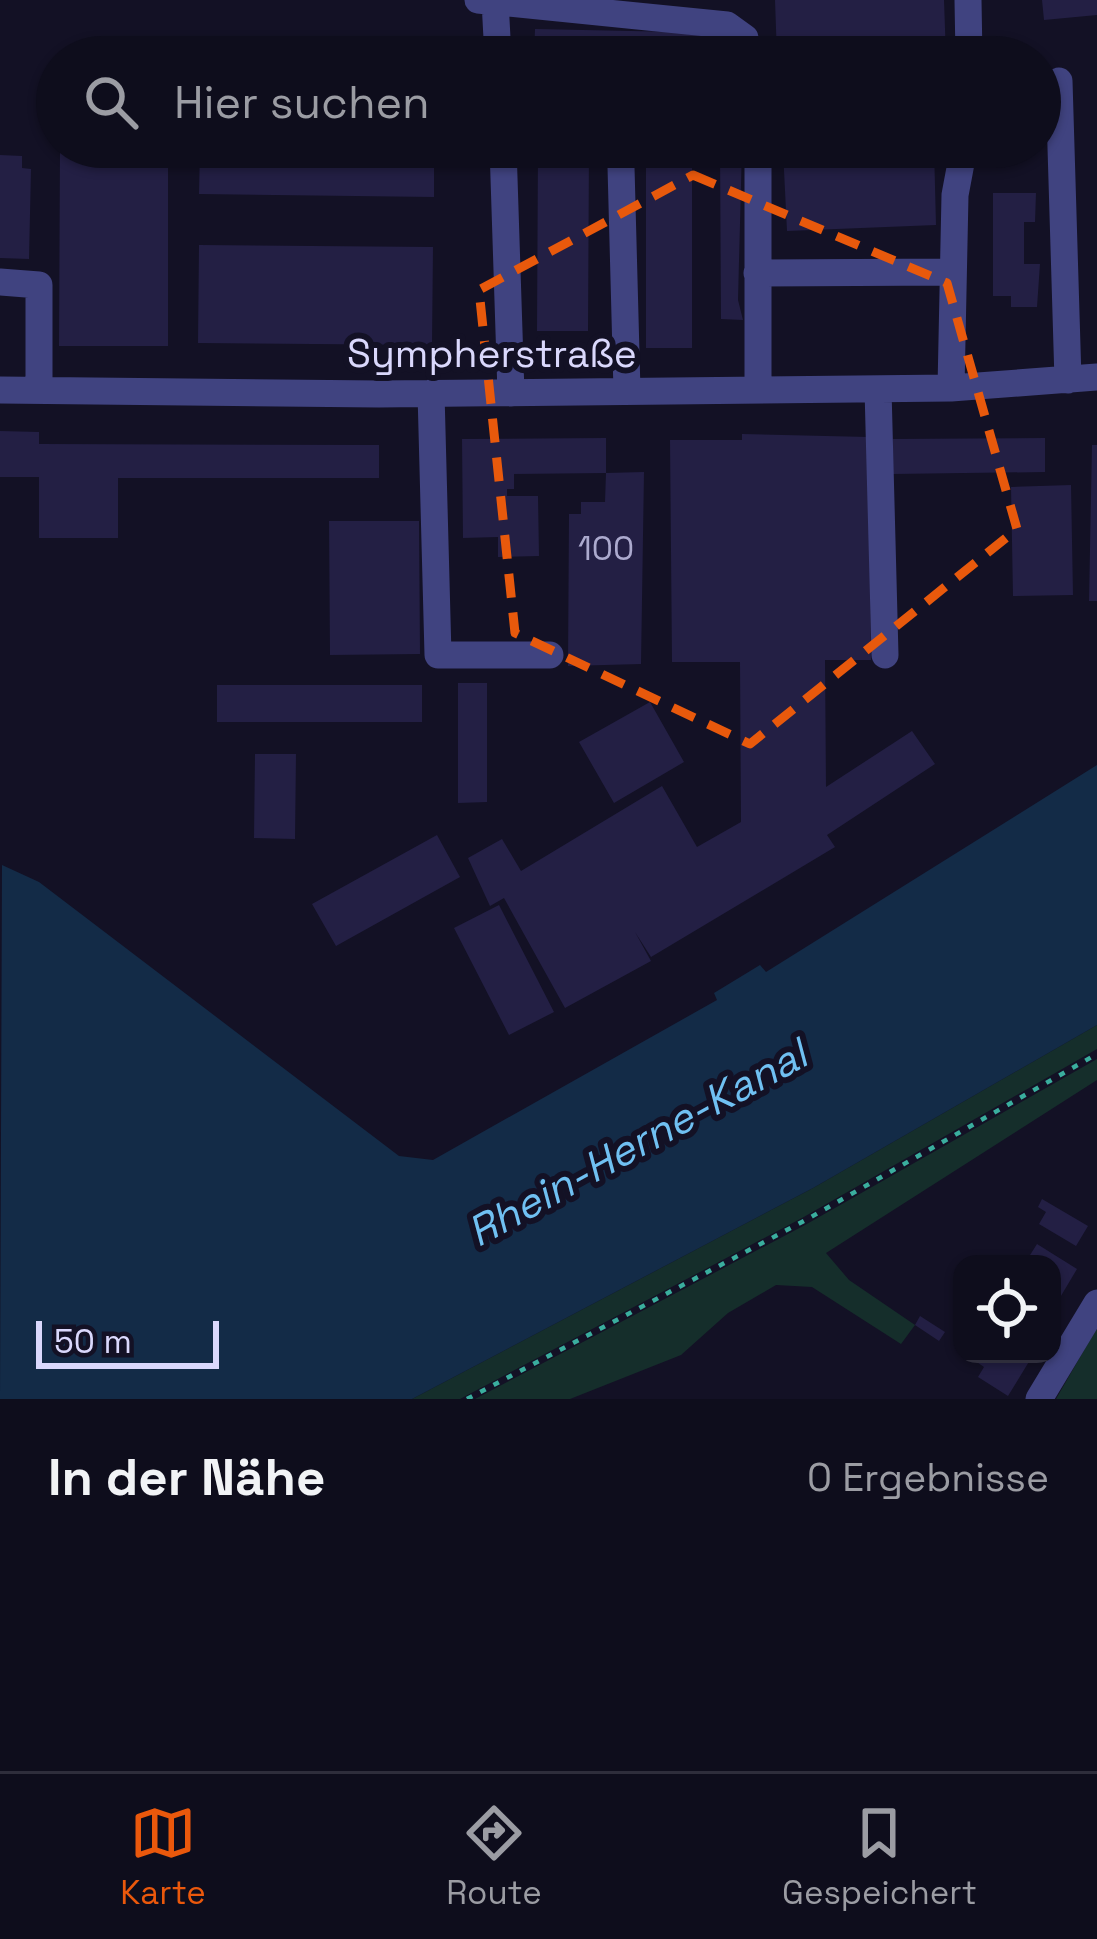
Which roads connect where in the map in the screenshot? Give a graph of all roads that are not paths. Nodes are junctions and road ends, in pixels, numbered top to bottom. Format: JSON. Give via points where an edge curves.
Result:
{"nodes":[{"id":1,"x":478,"y":0,"type":"edge"},
{"id":2,"x":968,"y":0,"type":"edge"},
{"id":3,"x":495,"y":2,"type":"edge"},
{"id":4,"x":623,"y":6,"type":"edge"},
{"id":5,"x":497,"y":36,"type":"edge"},
{"id":6,"x":742,"y":36,"type":"edge"},
{"id":7,"x":969,"y":36,"type":"edge"},
{"id":8,"x":1061,"y":147,"type":"edge"},
{"id":9,"x":504,"y":168,"type":"edge"},
{"id":10,"x":621,"y":168,"type":"edge"},
{"id":11,"x":758,"y":168,"type":"edge"},
{"id":12,"x":962,"y":168,"type":"edge"},
{"id":13,"x":951,"y":272,"type":"junction"},
{"id":14,"x":757,"y":273,"type":"junction"},
{"id":15,"x":0,"y":282,"type":"edge"},
{"id":16,"x":1097,"y":377,"type":"edge"},
{"id":17,"x":1068,"y":380,"type":"junction"},
{"id":18,"x":878,"y":388,"type":"junction"},
{"id":19,"x":951,"y":388,"type":"junction"},
{"id":20,"x":985,"y":388,"type":"junction"},
{"id":21,"x":0,"y":390,"type":"edge"},
{"id":22,"x":39,"y":390,"type":"junction"},
{"id":23,"x":758,"y":390,"type":"junction"},
{"id":24,"x":627,"y":392,"type":"junction"},
{"id":25,"x":431,"y":393,"type":"junction"},
{"id":26,"x":511,"y":393,"type":"junction"},
{"id":27,"x":1097,"y":395,"type":"edge"},
{"id":28,"x":550,"y":655,"type":"dead end"},
{"id":29,"x":885,"y":655,"type":"dead end"},
{"id":30,"x":1097,"y":1303,"type":"edge"},
{"id":31,"x":1039,"y":1399,"type":"edge"}],
"edges":[{"from":1,"to":3,"type":"street"},
{"from":2,"to":7,"type":"street"},
{"from":3,"to":4,"type":"street"},
{"from":3,"to":5,"type":"street"},
{"from":4,"to":6,"type":"street","via":[[727,26]]},
{"from":8,"to":17,"type":"street"},
{"from":9,"to":26,"type":"street"},
{"from":10,"to":24,"type":"street"},
{"from":11,"to":14,"type":"street"},
{"from":12,"to":13,"type":"street"},
{"from":13,"to":14,"type":"street"},
{"from":13,"to":19,"type":"street"},
{"from":14,"to":23,"type":"street"},
{"from":15,"to":22,"type":"street","via":[[39,285]]},
{"from":16,"to":17,"type":"street","name":"Sympherstraße"},
{"from":17,"to":20,"type":"street","name":"Sympherstraße"},
{"from":18,"to":19,"type":"street","name":"Sympherstraße"},
{"from":18,"to":23,"type":"street","name":"Sympherstraße"},
{"from":18,"to":29,"type":"street"},
{"from":19,"to":20,"type":"street","name":"Sympherstraße"},
{"from":20,"to":27,"type":"street","name":"Sympherstraße"},
{"from":21,"to":22,"type":"street","name":"Sympherstraße"},
{"from":22,"to":25,"type":"street","name":"Sympherstraße"},
{"from":23,"to":24,"type":"street","name":"Sympherstraße"},
{"from":24,"to":26,"type":"street","name":"Sympherstraße"},
{"from":25,"to":26,"type":"street","name":"Sympherstraße"},
{"from":25,"to":28,"type":"street","via":[[437,655]]},
{"from":30,"to":31,"type":"street"}]}
